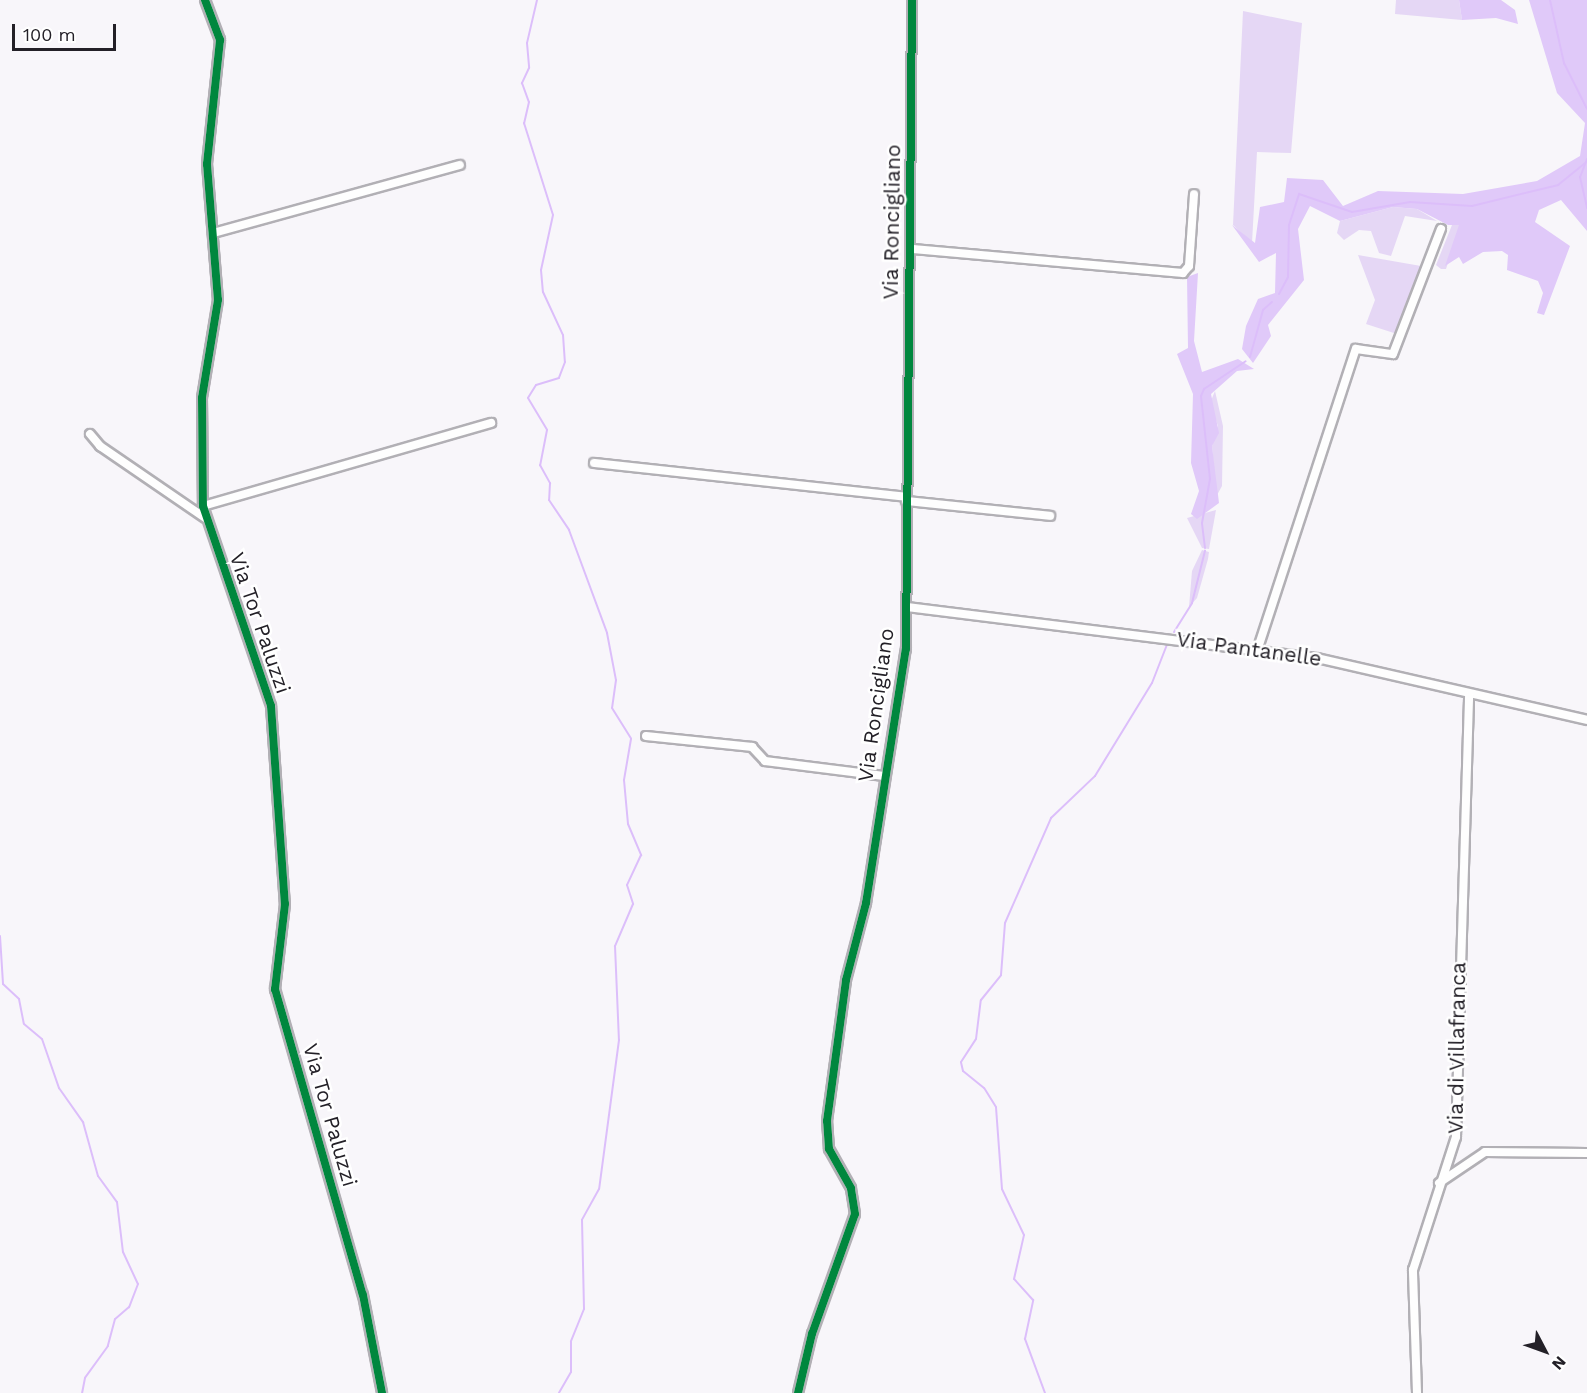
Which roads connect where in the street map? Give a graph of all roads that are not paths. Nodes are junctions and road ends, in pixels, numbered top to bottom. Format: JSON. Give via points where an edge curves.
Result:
{"nodes":[{"id":1,"x":205,"y":0,"type":"edge"},
{"id":2,"x":912,"y":0,"type":"edge"},
{"id":3,"x":460,"y":165,"type":"dead end"},
{"id":4,"x":1194,"y":194,"type":"dead end"},
{"id":5,"x":1441,"y":229,"type":"dead end"},
{"id":6,"x":213,"y":233,"type":"junction"},
{"id":7,"x":913,"y":249,"type":"junction"},
{"id":8,"x":491,"y":423,"type":"dead end"},
{"id":9,"x":90,"y":434,"type":"dead end"},
{"id":10,"x":594,"y":463,"type":"dead end"},
{"id":11,"x":906,"y":499,"type":"junction"},
{"id":12,"x":203,"y":506,"type":"junction"},
{"id":13,"x":1050,"y":516,"type":"dead end"},
{"id":14,"x":205,"y":518,"type":"junction"},
{"id":15,"x":907,"y":607,"type":"junction"},
{"id":16,"x":1257,"y":651,"type":"junction"},
{"id":17,"x":1469,"y":696,"type":"junction"},
{"id":18,"x":1587,"y":720,"type":"edge"},
{"id":19,"x":646,"y":736,"type":"dead end"},
{"id":20,"x":884,"y":776,"type":"junction"},
{"id":21,"x":1587,"y":1153,"type":"edge"},
{"id":22,"x":1438,"y":1184,"type":"junction"},
{"id":23,"x":382,"y":1393,"type":"edge"},
{"id":24,"x":798,"y":1393,"type":"edge"},
{"id":25,"x":1417,"y":1393,"type":"edge"}],
"edges":[{"from":1,"to":6,"type":"street","name":"Via Tor Paluzzi","via":[[220,40],[207,164]]},
{"from":2,"to":7,"type":"street","name":"Via Roncigliano"},
{"from":3,"to":6,"type":"street"},
{"from":4,"to":7,"type":"street","via":[[1189,266],[1183,273]]},
{"from":5,"to":16,"type":"street","via":[[1393,354],[1356,349]]},
{"from":6,"to":12,"type":"street","name":"Via Tor Paluzzi","via":[[218,308],[202,398]]},
{"from":7,"to":11,"type":"street","name":"Via Roncigliano"},
{"from":8,"to":12,"type":"street"},
{"from":9,"to":14,"type":"street","via":[[100,446]]},
{"from":10,"to":11,"type":"street"},
{"from":11,"to":13,"type":"street"},
{"from":11,"to":15,"type":"street","name":"Via Roncigliano"},
{"from":12,"to":14,"type":"street","name":"Via Tor Paluzzi"},
{"from":14,"to":23,"type":"street","name":"Via Tor Paluzzi","via":[[271,706],[285,904],[275,989],[363,1295]]},
{"from":15,"to":16,"type":"street","name":"Via Pantanelle"},
{"from":15,"to":20,"type":"street","name":"Via Roncigliano","via":[[905,655]]},
{"from":16,"to":17,"type":"street","name":"Via Pantanelle","via":[[1353,665]]},
{"from":17,"to":18,"type":"street","name":"Via Pantanelle"},
{"from":17,"to":22,"type":"street","name":"Via di Villafranca","via":[[1456,1133]]},
{"from":19,"to":20,"type":"street","via":[[753,747],[765,761]]},
{"from":20,"to":24,"type":"street","name":"Via Roncigliano","via":[[865,908],[846,980],[827,1121],[830,1153],[851,1188],[855,1215],[812,1334]]},
{"from":21,"to":22,"type":"street","via":[[1485,1152]]},
{"from":22,"to":25,"type":"street","name":"Via di Villafranca","via":[[1413,1274]]}]}
